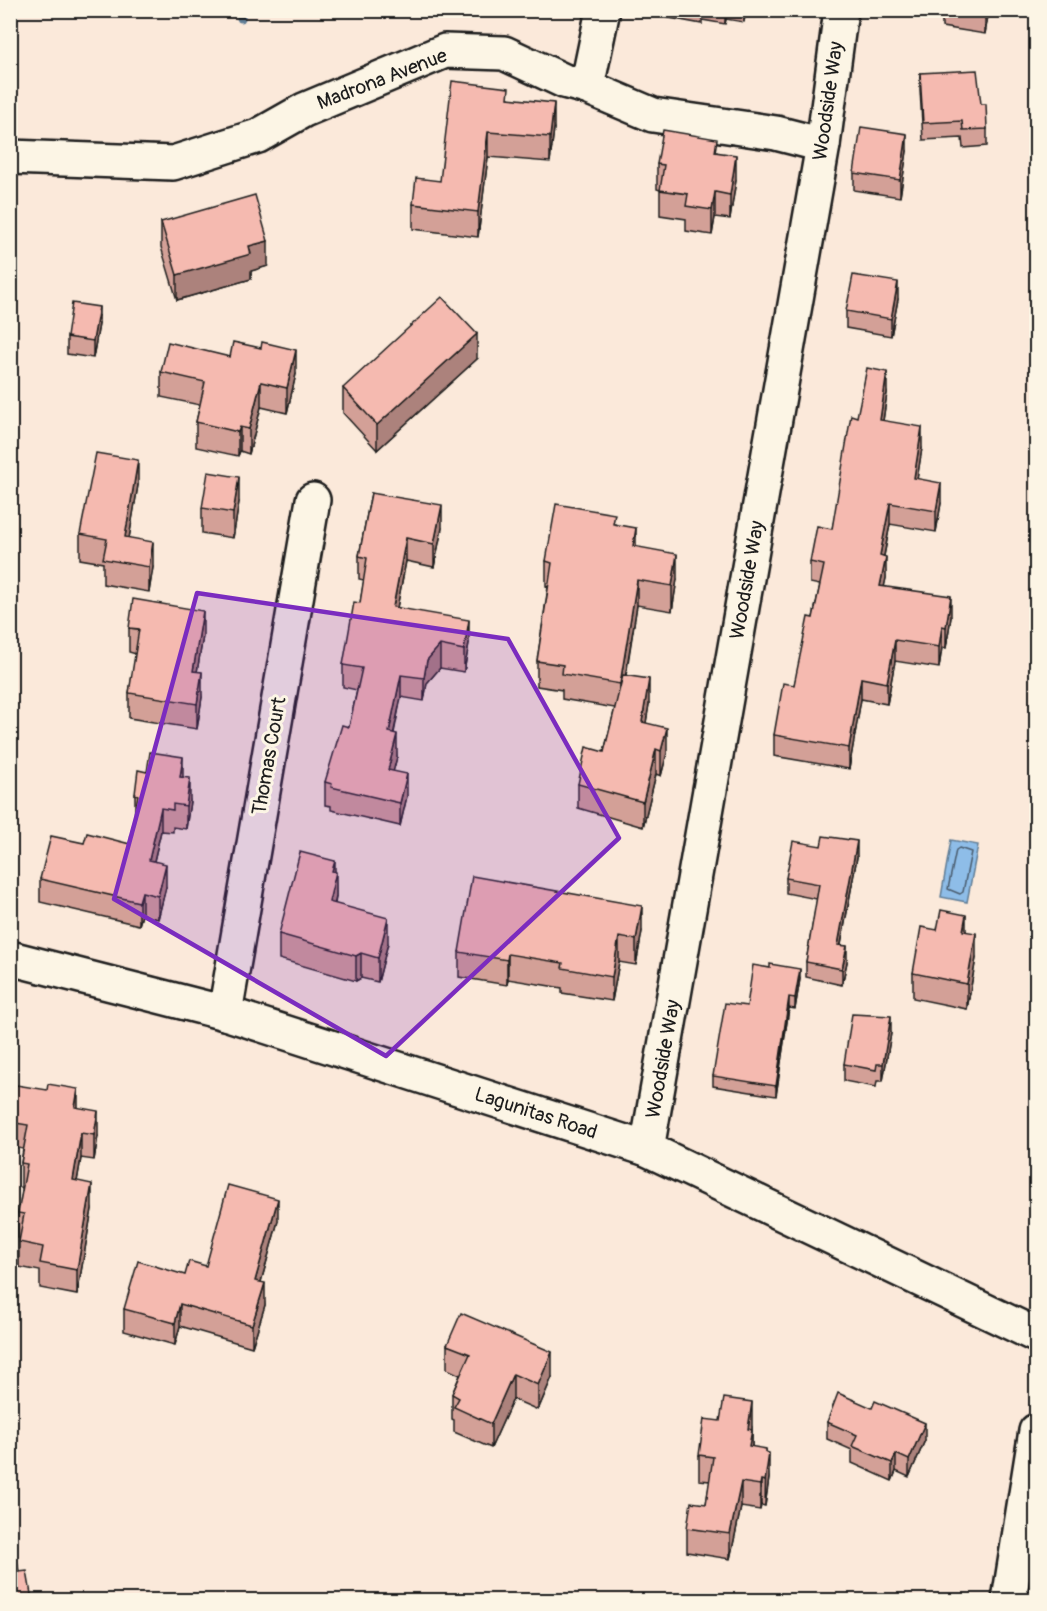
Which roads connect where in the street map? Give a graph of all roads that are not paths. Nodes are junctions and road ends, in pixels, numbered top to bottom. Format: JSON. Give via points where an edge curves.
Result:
{"nodes":[{"id":1,"x":603,"y":10,"type":"edge"},
{"id":2,"x":841,"y":10,"type":"edge"},
{"id":3,"x":587,"y":87,"type":"junction"},
{"id":4,"x":823,"y":145,"type":"junction"},
{"id":5,"x":10,"y":157,"type":"edge"},
{"id":6,"x":313,"y":500,"type":"dead end"},
{"id":7,"x":10,"y":958,"type":"edge"},
{"id":8,"x":225,"y":1012,"type":"junction"},
{"id":9,"x":647,"y":1149,"type":"junction"},
{"id":10,"x":1036,"y":1335,"type":"edge"},
{"id":11,"x":1036,"y":1431,"type":"edge"},
{"id":12,"x":1009,"y":1600,"type":"edge"}],
"edges":[{"from":1,"to":3,"type":"street"},
{"from":2,"to":4,"type":"street","name":"Woodside Way"},
{"from":3,"to":4,"type":"street","name":"Madrona Avenue","via":[[653,115],[776,133]]},
{"from":3,"to":5,"type":"street","name":"Madrona Avenue","via":[[564,81],[504,53],[445,51],[315,105],[258,136],[173,163]]},
{"from":4,"to":9,"type":"street","name":"Woodside Way"},
{"from":6,"to":8,"type":"street","name":"Thomas Court"},
{"from":7,"to":8,"type":"street","name":"Lagunitas Road"},
{"from":8,"to":9,"type":"street","name":"Lagunitas Road"},
{"from":9,"to":10,"type":"street","name":"Lagunitas Road"},
{"from":11,"to":12,"type":"street"}]}
